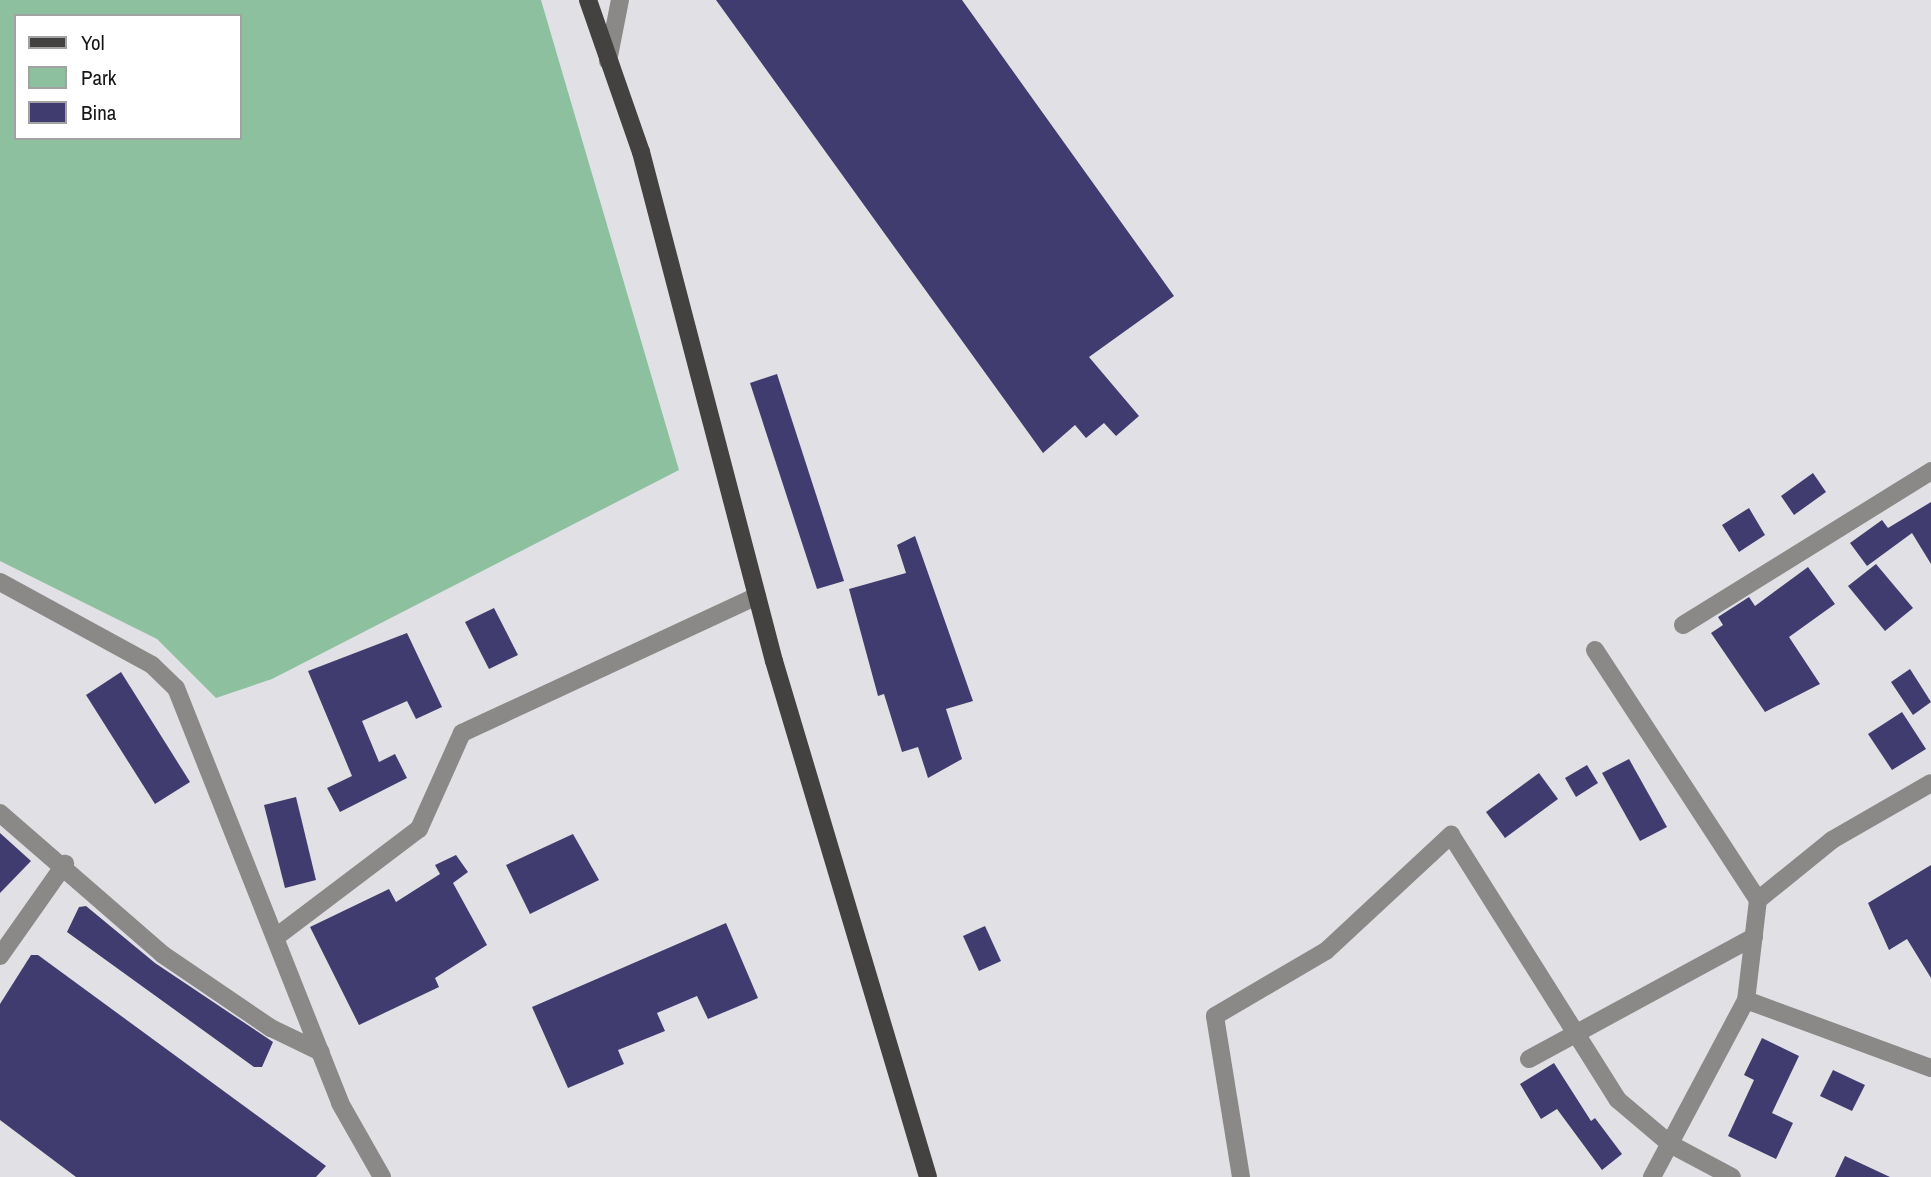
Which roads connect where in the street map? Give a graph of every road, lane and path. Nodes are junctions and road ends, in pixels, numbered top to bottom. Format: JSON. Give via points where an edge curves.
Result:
{"nodes":[{"id":1,"x":588,"y":0,"type":"edge"},
{"id":2,"x":620,"y":0,"type":"edge"},
{"id":3,"x":608,"y":61,"type":"junction"},
{"id":4,"x":1931,"y":471,"type":"edge"},
{"id":5,"x":0,"y":582,"type":"edge"},
{"id":6,"x":757,"y":596,"type":"junction"},
{"id":7,"x":1683,"y":625,"type":"dead end"},
{"id":8,"x":1595,"y":650,"type":"dead end"},
{"id":9,"x":1931,"y":783,"type":"edge"},
{"id":10,"x":0,"y":813,"type":"edge"},
{"id":11,"x":65,"y":864,"type":"junction"},
{"id":12,"x":1758,"y":900,"type":"junction"},
{"id":13,"x":276,"y":937,"type":"junction"},
{"id":14,"x":1754,"y":937,"type":"junction"},
{"id":15,"x":0,"y":956,"type":"edge"},
{"id":16,"x":1746,"y":1000,"type":"junction"},
{"id":17,"x":1576,"y":1032,"type":"junction"},
{"id":18,"x":321,"y":1052,"type":"junction"},
{"id":19,"x":1529,"y":1059,"type":"dead end"},
{"id":20,"x":1931,"y":1068,"type":"edge"},
{"id":21,"x":1670,"y":1144,"type":"junction"},
{"id":22,"x":382,"y":1177,"type":"edge"},
{"id":23,"x":928,"y":1177,"type":"edge"},
{"id":24,"x":1241,"y":1177,"type":"edge"},
{"id":25,"x":1652,"y":1177,"type":"edge"},
{"id":26,"x":1732,"y":1177,"type":"edge"}],
"edges":[{"from":1,"to":3,"type":"main road"},
{"from":2,"to":3,"type":"street"},
{"from":3,"to":6,"type":"main road","via":[[641,152]]},
{"from":4,"to":7,"type":"street"},
{"from":5,"to":13,"type":"street","via":[[152,665],[176,688]]},
{"from":6,"to":13,"type":"street","via":[[462,733],[419,829]]},
{"from":6,"to":23,"type":"main road"},
{"from":8,"to":12,"type":"street"},
{"from":9,"to":12,"type":"street","via":[[1832,840]]},
{"from":10,"to":11,"type":"street"},
{"from":11,"to":15,"type":"street"},
{"from":11,"to":18,"type":"street","via":[[162,954],[271,1028]]},
{"from":12,"to":14,"type":"street"},
{"from":13,"to":18,"type":"street"},
{"from":14,"to":16,"type":"street"},
{"from":14,"to":17,"type":"street"},
{"from":16,"to":20,"type":"street"},
{"from":16,"to":21,"type":"street"},
{"from":17,"to":19,"type":"street"},
{"from":17,"to":21,"type":"street","via":[[1618,1100]]},
{"from":17,"to":24,"type":"street","via":[[1451,835],[1326,951],[1215,1016]]},
{"from":18,"to":22,"type":"street","via":[[340,1103]]},
{"from":21,"to":25,"type":"street"},
{"from":21,"to":26,"type":"street"}]}
